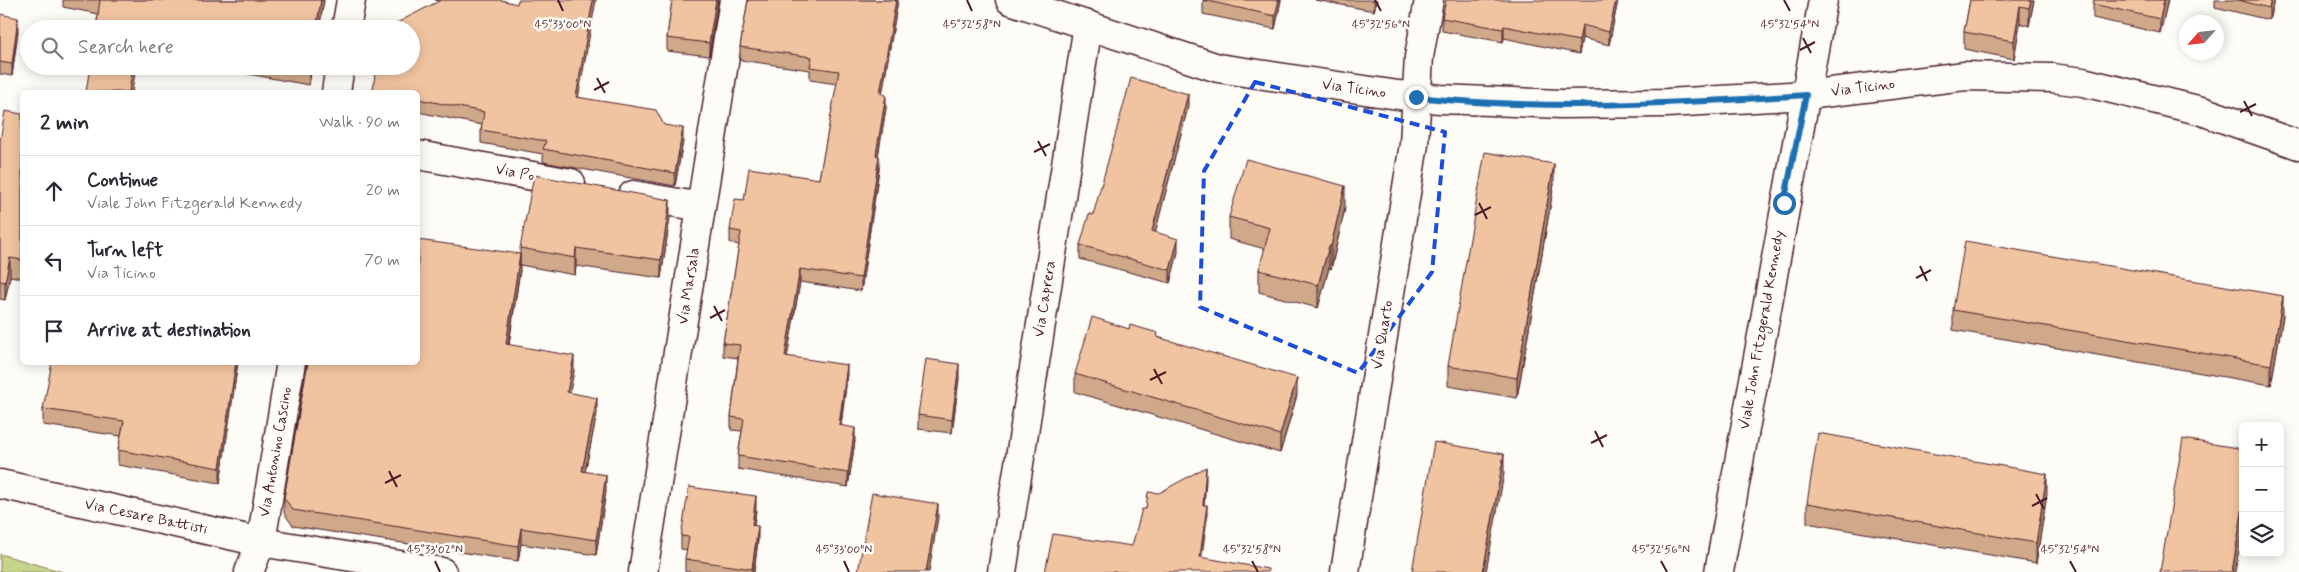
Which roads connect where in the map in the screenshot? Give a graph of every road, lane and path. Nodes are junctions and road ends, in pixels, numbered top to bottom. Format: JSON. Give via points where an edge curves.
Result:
{"nodes":[{"id":1,"x":350,"y":0,"type":"edge"},
{"id":2,"x":734,"y":0,"type":"edge"},
{"id":3,"x":1429,"y":0,"type":"edge"},
{"id":4,"x":1823,"y":0,"type":"edge"},
{"id":5,"x":1022,"y":2,"type":"edge"},
{"id":6,"x":347,"y":20,"type":"edge"},
{"id":7,"x":1088,"y":25,"type":"junction"},
{"id":8,"x":339,"y":75,"type":"edge"},
{"id":9,"x":336,"y":90,"type":"edge"},
{"id":10,"x":1806,"y":95,"type":"junction"},
{"id":11,"x":1416,"y":97,"type":"junction"},
{"id":12,"x":2299,"y":145,"type":"edge"},
{"id":13,"x":420,"y":155,"type":"edge"},
{"id":14,"x":701,"y":208,"type":"junction"},
{"id":15,"x":290,"y":365,"type":"edge"},
{"id":16,"x":0,"y":484,"type":"edge"},
{"id":17,"x":261,"y":542,"type":"junction"},
{"id":18,"x":249,"y":572,"type":"edge"},
{"id":19,"x":442,"y":572,"type":"edge"},
{"id":20,"x":644,"y":572,"type":"edge"},
{"id":21,"x":1002,"y":572,"type":"edge"},
{"id":22,"x":1344,"y":572,"type":"edge"},
{"id":23,"x":1719,"y":572,"type":"edge"}],
"edges":[{"from":1,"to":6,"type":"street"},
{"from":2,"to":14,"type":"street","name":"Via Marsala"},
{"from":3,"to":11,"type":"street","name":"Via Quarto"},
{"from":4,"to":10,"type":"street","name":"Viale John Fitzgerald Kennedy"},
{"from":5,"to":7,"type":"street","name":"Via Ticino"},
{"from":7,"to":11,"type":"street","name":"Via Ticino","via":[[1218,68]]},
{"from":7,"to":21,"type":"street","name":"Via Caprera"},
{"from":8,"to":9,"type":"street"},
{"from":10,"to":11,"type":"street","name":"Via Ticino","via":[[1614,104]]},
{"from":10,"to":12,"type":"street","name":"Via Ticino","via":[[1965,76],[2060,79],[2202,111]]},
{"from":10,"to":23,"type":"street","name":"Viale John Fitzgerald Kennedy"},
{"from":11,"to":22,"type":"street","name":"Via Quarto","via":[[1414,144]]},
{"from":13,"to":14,"type":"street","name":"Via Po"},
{"from":14,"to":20,"type":"street","name":"Via Marsala"},
{"from":15,"to":17,"type":"street","name":"Via Antonino Cascino"},
{"from":16,"to":17,"type":"street","name":"Via Cesare Battisti"},
{"from":17,"to":18,"type":"street"},
{"from":17,"to":19,"type":"street","name":"Via Cesare Battisti"}]}
